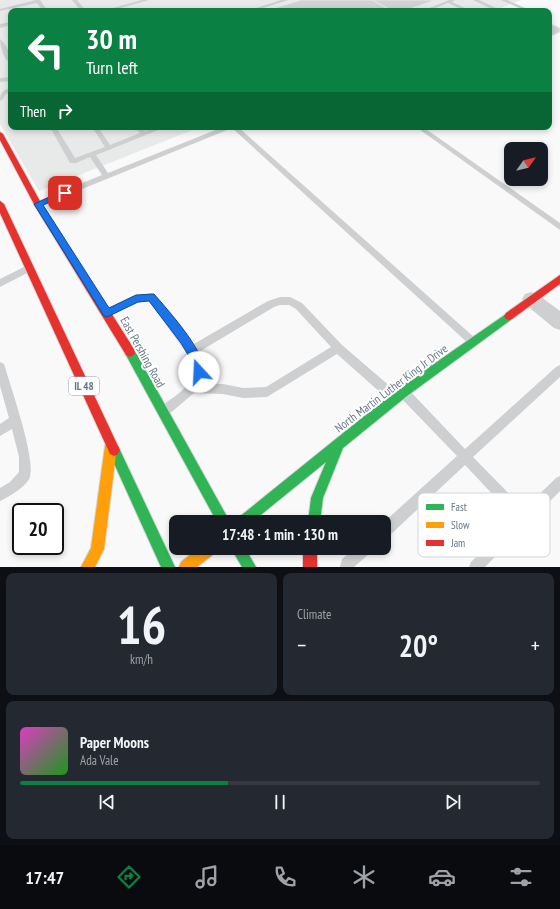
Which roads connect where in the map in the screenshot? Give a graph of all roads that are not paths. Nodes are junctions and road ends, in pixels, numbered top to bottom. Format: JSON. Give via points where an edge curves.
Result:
{"nodes":[{"id":1,"x":8,"y":0,"type":"edge"},
{"id":2,"x":74,"y":0,"type":"edge"},
{"id":3,"x":145,"y":0,"type":"edge"},
{"id":4,"x":286,"y":0,"type":"edge"},
{"id":5,"x":475,"y":0,"type":"edge"},
{"id":6,"x":503,"y":0,"type":"edge"},
{"id":7,"x":451,"y":1,"type":"edge"},
{"id":8,"x":13,"y":7,"type":"junction"},
{"id":9,"x":9,"y":8,"type":"edge"},
{"id":10,"x":43,"y":8,"type":"edge"},
{"id":11,"x":81,"y":8,"type":"edge"},
{"id":12,"x":115,"y":8,"type":"edge"},
{"id":13,"x":259,"y":8,"type":"edge"},
{"id":14,"x":433,"y":8,"type":"edge"},
{"id":15,"x":464,"y":8,"type":"edge"},
{"id":16,"x":493,"y":8,"type":"edge"},
{"id":17,"x":522,"y":8,"type":"edge"},
{"id":18,"x":0,"y":42,"type":"edge"},
{"id":19,"x":8,"y":48,"type":"edge"},
{"id":20,"x":4,"y":49,"type":"junction"},
{"id":21,"x":8,"y":56,"type":"edge"},
{"id":22,"x":8,"y":91,"type":"edge"},
{"id":23,"x":0,"y":99,"type":"edge"},
{"id":24,"x":55,"y":130,"type":"edge"},
{"id":25,"x":97,"y":130,"type":"edge"},
{"id":26,"x":141,"y":130,"type":"edge"},
{"id":27,"x":155,"y":130,"type":"edge"},
{"id":28,"x":221,"y":130,"type":"edge"},
{"id":29,"x":237,"y":130,"type":"edge"},
{"id":30,"x":424,"y":130,"type":"edge"},
{"id":31,"x":0,"y":134,"type":"edge"},
{"id":32,"x":144,"y":134,"type":"junction"},
{"id":33,"x":109,"y":148,"type":"junction"},
{"id":34,"x":92,"y":154,"type":"junction"},
{"id":35,"x":106,"y":176,"type":"junction"},
{"id":36,"x":0,"y":204,"type":"edge"},
{"id":37,"x":38,"y":204,"type":"junction"},
{"id":38,"x":560,"y":228,"type":"edge"},
{"id":39,"x":30,"y":268,"type":"junction"},
{"id":40,"x":560,"y":279,"type":"edge"},
{"id":41,"x":0,"y":283,"type":"edge"},
{"id":42,"x":531,"y":299,"type":"junction"},
{"id":43,"x":107,"y":313,"type":"junction"},
{"id":44,"x":560,"y":322,"type":"edge"},
{"id":45,"x":472,"y":341,"type":"junction"},
{"id":46,"x":338,"y":348,"type":"junction"},
{"id":47,"x":191,"y":351,"type":"junction"},
{"id":48,"x":0,"y":367,"type":"edge"},
{"id":49,"x":560,"y":370,"type":"edge"},
{"id":50,"x":192,"y":388,"type":"junction"},
{"id":51,"x":399,"y":395,"type":"junction"},
{"id":52,"x":163,"y":412,"type":"junction"},
{"id":53,"x":15,"y":421,"type":"junction"},
{"id":54,"x":0,"y":430,"type":"edge"},
{"id":55,"x":339,"y":443,"type":"junction"},
{"id":56,"x":111,"y":446,"type":"junction"},
{"id":57,"x":466,"y":457,"type":"junction"},
{"id":58,"x":560,"y":482,"type":"edge"},
{"id":59,"x":426,"y":493,"type":"edge"},
{"id":60,"x":500,"y":493,"type":"edge"},
{"id":61,"x":549,"y":493,"type":"edge"},
{"id":62,"x":0,"y":495,"type":"edge"},
{"id":63,"x":418,"y":500,"type":"edge"},
{"id":64,"x":220,"y":515,"type":"edge"},
{"id":65,"x":251,"y":515,"type":"edge"},
{"id":66,"x":315,"y":515,"type":"edge"},
{"id":67,"x":391,"y":525,"type":"edge"},
{"id":68,"x":201,"y":555,"type":"edge"},
{"id":69,"x":242,"y":555,"type":"edge"},
{"id":70,"x":310,"y":555,"type":"edge"},
{"id":71,"x":357,"y":555,"type":"edge"},
{"id":72,"x":486,"y":557,"type":"edge"},
{"id":73,"x":88,"y":567,"type":"edge"},
{"id":74,"x":168,"y":567,"type":"edge"},
{"id":75,"x":186,"y":567,"type":"edge"},
{"id":76,"x":249,"y":567,"type":"edge"},
{"id":77,"x":310,"y":567,"type":"edge"},
{"id":78,"x":347,"y":567,"type":"edge"},
{"id":79,"x":476,"y":567,"type":"edge"}],
"edges":[{"from":1,"to":8,"type":"lane"},
{"from":2,"to":11,"type":"lane"},
{"from":3,"to":12,"type":"lane"},
{"from":4,"to":13,"type":"lane"},
{"from":5,"to":16,"type":"lane"},
{"from":6,"to":17,"type":"lane"},
{"from":7,"to":14,"type":"lane"},
{"from":7,"to":15,"type":"lane"},
{"from":8,"to":9,"type":"lane"},
{"from":8,"to":10,"type":"lane","via":[[38,2]]},
{"from":18,"to":20,"type":"lane"},
{"from":19,"to":20,"type":"lane"},
{"from":20,"to":21,"type":"lane"},
{"from":22,"to":23,"type":"lane"},
{"from":24,"to":34,"type":"lane","via":[[73,161]]},
{"from":25,"to":33,"type":"lane"},
{"from":26,"to":32,"type":"lane"},
{"from":27,"to":32,"type":"lane"},
{"from":28,"to":35,"type":"lane"},
{"from":29,"to":45,"type":"lane"},
{"from":30,"to":38,"type":"lane"},
{"from":31,"to":37,"type":"main road","name":"East Pershing Road"},
{"from":32,"to":33,"type":"lane"},
{"from":33,"to":34,"type":"lane"},
{"from":34,"to":35,"type":"lane"},
{"from":35,"to":37,"type":"lane"},
{"from":36,"to":39,"type":"main road","number":"IL 48"},
{"from":37,"to":43,"type":"main road","name":"East Pershing Road"},
{"from":39,"to":41,"type":"lane"},
{"from":39,"to":56,"type":"main road","number":"IL 48"},
{"from":40,"to":42,"type":"main road","name":"North Martin Luther King Jr Drive"},
{"from":42,"to":44,"type":"street"},
{"from":42,"to":45,"type":"main road","name":"North Martin Luther King Jr Drive"},
{"from":43,"to":47,"type":"lane","via":[[136,298],[151,296]]},
{"from":43,"to":52,"type":"main road","name":"East Pershing Road"},
{"from":45,"to":51,"type":"main road","name":"North Martin Luther King Jr Drive"},
{"from":46,"to":47,"type":"lane","via":[[299,306],[290,301],[280,301]]},
{"from":46,"to":50,"type":"lane","via":[[267,392],[243,393],[223,389]]},
{"from":46,"to":51,"type":"lane"},
{"from":47,"to":50,"type":"lane","via":[[198,362],[199,372]]},
{"from":48,"to":53,"type":"lane"},
{"from":49,"to":57,"type":"lane"},
{"from":50,"to":52,"type":"lane"},
{"from":51,"to":55,"type":"main road","name":"North Martin Luther King Jr Drive"},
{"from":51,"to":57,"type":"lane"},
{"from":52,"to":64,"type":"main road","name":"East Pershing Road"},
{"from":53,"to":54,"type":"lane"},
{"from":53,"to":62,"type":"lane","via":[[25,457],[25,475]]},
{"from":55,"to":65,"type":"main road","name":"North Martin Luther King Jr Drive"},
{"from":55,"to":66,"type":"main road","via":[[317,498]]},
{"from":56,"to":73,"type":"main road","via":[[97,549]]},
{"from":56,"to":74,"type":"main road","number":"IL 48"},
{"from":57,"to":59,"type":"lane"},
{"from":57,"to":60,"type":"lane"},
{"from":58,"to":61,"type":"lane"},
{"from":63,"to":67,"type":"lane"},
{"from":68,"to":75,"type":"main road"},
{"from":69,"to":76,"type":"main road"},
{"from":70,"to":77,"type":"main road"},
{"from":71,"to":78,"type":"lane"},
{"from":72,"to":79,"type":"lane"}]}
